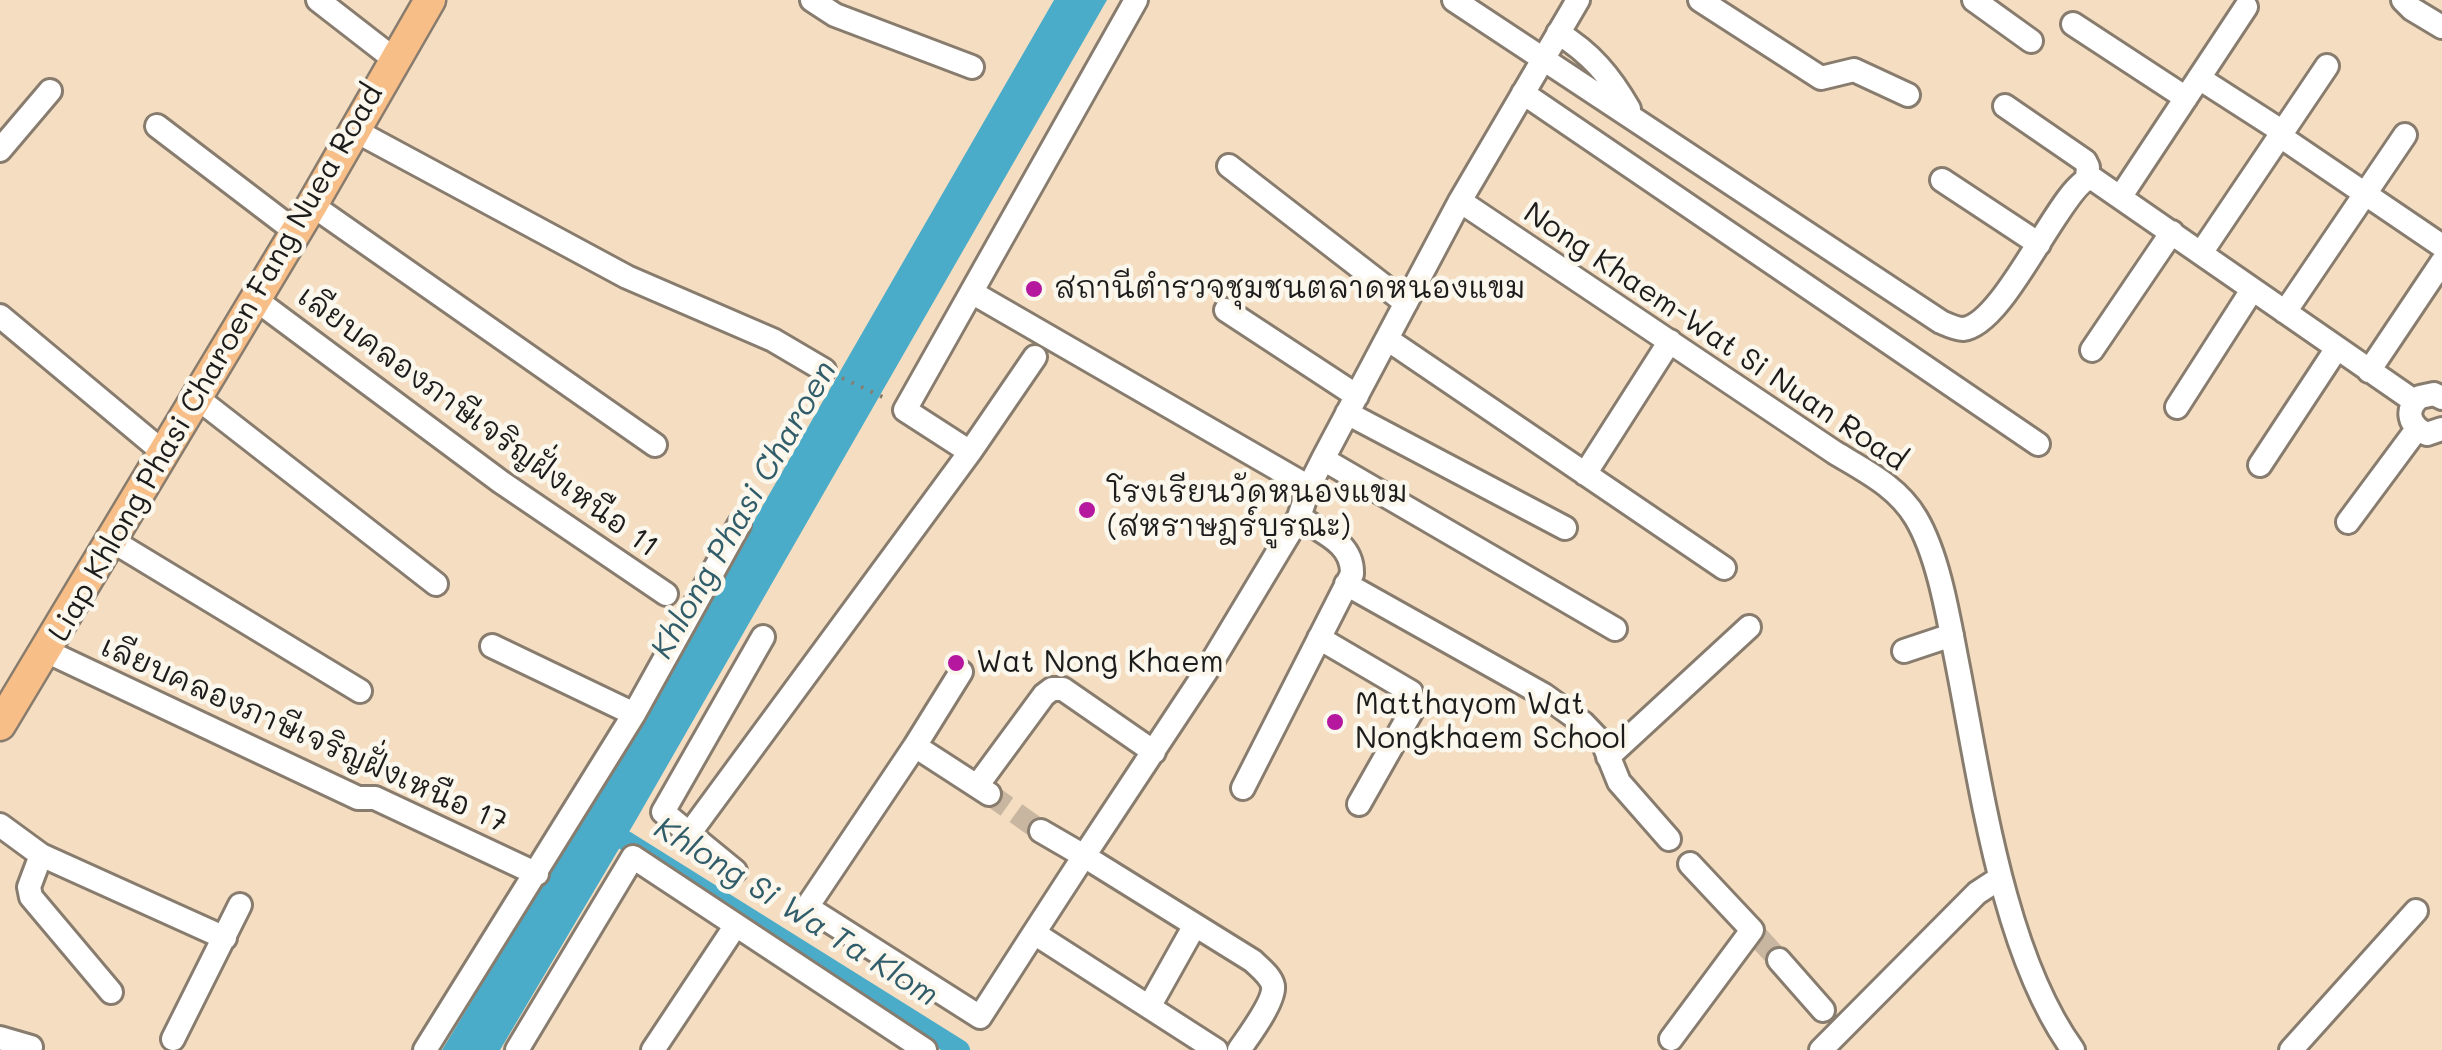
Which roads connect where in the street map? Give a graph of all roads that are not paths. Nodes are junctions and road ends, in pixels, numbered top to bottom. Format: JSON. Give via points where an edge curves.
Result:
{"nodes":[{"id":1,"x":318,"y":0,"type":"edge"},
{"id":2,"x":430,"y":0,"type":"edge"},
{"id":3,"x":812,"y":0,"type":"edge"},
{"id":4,"x":1136,"y":0,"type":"edge"},
{"id":5,"x":1454,"y":0,"type":"edge"},
{"id":6,"x":1578,"y":0,"type":"edge"},
{"id":7,"x":1700,"y":0,"type":"edge"},
{"id":8,"x":1974,"y":0,"type":"edge"},
{"id":9,"x":2403,"y":0,"type":"edge"},
{"id":10,"x":2246,"y":7,"type":"dead end"},
{"id":11,"x":2073,"y":24,"type":"dead end"},
{"id":12,"x":2442,"y":27,"type":"edge"},
{"id":13,"x":1558,"y":32,"type":"junction"},
{"id":14,"x":2031,"y":41,"type":"dead end"},
{"id":15,"x":1544,"y":57,"type":"junction"},
{"id":16,"x":394,"y":59,"type":"junction"},
{"id":17,"x":2328,"y":66,"type":"dead end"},
{"id":18,"x":972,"y":67,"type":"dead end"},
{"id":19,"x":2200,"y":78,"type":"junction"},
{"id":20,"x":50,"y":91,"type":"dead end"},
{"id":21,"x":1523,"y":93,"type":"junction"},
{"id":22,"x":1908,"y":95,"type":"dead end"},
{"id":23,"x":2186,"y":98,"type":"junction"},
{"id":24,"x":2004,"y":106,"type":"dead end"},
{"id":25,"x":1633,"y":117,"type":"junction"},
{"id":26,"x":156,"y":126,"type":"dead end"},
{"id":27,"x":354,"y":130,"type":"junction"},
{"id":28,"x":2282,"y":134,"type":"junction"},
{"id":29,"x":2405,"y":135,"type":"dead end"},
{"id":30,"x":0,"y":150,"type":"edge"},
{"id":31,"x":1229,"y":166,"type":"dead end"},
{"id":32,"x":2087,"y":178,"type":"junction"},
{"id":33,"x":1942,"y":180,"type":"dead end"},
{"id":34,"x":2365,"y":194,"type":"junction"},
{"id":35,"x":2122,"y":196,"type":"junction"},
{"id":36,"x":1460,"y":201,"type":"junction"},
{"id":37,"x":312,"y":205,"type":"junction"},
{"id":38,"x":296,"y":232,"type":"junction"},
{"id":39,"x":2172,"y":232,"type":"junction"},
{"id":40,"x":2039,"y":244,"type":"junction"},
{"id":41,"x":2442,"y":246,"type":"edge"},
{"id":42,"x":2201,"y":253,"type":"junction"},
{"id":43,"x":2442,"y":262,"type":"edge"},
{"id":44,"x":2252,"y":290,"type":"junction"},
{"id":45,"x":973,"y":292,"type":"junction"},
{"id":46,"x":255,"y":299,"type":"junction"},
{"id":47,"x":1406,"y":303,"type":"junction"},
{"id":48,"x":1226,"y":310,"type":"dead end"},
{"id":49,"x":2285,"y":312,"type":"junction"},
{"id":50,"x":0,"y":316,"type":"edge"},
{"id":51,"x":1387,"y":339,"type":"junction"},
{"id":52,"x":1670,"y":342,"type":"junction"},
{"id":53,"x":2337,"y":348,"type":"junction"},
{"id":54,"x":2092,"y":350,"type":"dead end"},
{"id":55,"x":1035,"y":358,"type":"dead end"},
{"id":56,"x":824,"y":370,"type":"road end"},
{"id":57,"x":2370,"y":370,"type":"junction"},
{"id":58,"x":196,"y":396,"type":"junction"},
{"id":59,"x":2442,"y":398,"type":"edge"},
{"id":60,"x":2414,"y":401,"type":"junction"},
{"id":61,"x":1352,"y":404,"type":"junction"},
{"id":62,"x":2177,"y":406,"type":"dead end"},
{"id":63,"x":2442,"y":429,"type":"edge"},
{"id":64,"x":2417,"y":430,"type":"junction"},
{"id":65,"x":2038,"y":444,"type":"dead end"},
{"id":66,"x":655,"y":445,"type":"dead end"},
{"id":67,"x":163,"y":452,"type":"junction"},
{"id":68,"x":970,"y":452,"type":"junction"},
{"id":69,"x":1322,"y":459,"type":"junction"},
{"id":70,"x":2260,"y":465,"type":"dead end"},
{"id":71,"x":1585,"y":474,"type":"junction"},
{"id":72,"x":1308,"y":487,"type":"junction"},
{"id":73,"x":1299,"y":517,"type":"junction"},
{"id":74,"x":2348,"y":522,"type":"dead end"},
{"id":75,"x":739,"y":526,"type":"dead end"},
{"id":76,"x":1565,"y":528,"type":"dead end"},
{"id":77,"x":111,"y":540,"type":"junction"},
{"id":78,"x":1724,"y":568,"type":"dead end"},
{"id":79,"x":436,"y":584,"type":"dead end"},
{"id":80,"x":1346,"y":584,"type":"junction"},
{"id":81,"x":666,"y":594,"type":"dead end"},
{"id":82,"x":1749,"y":627,"type":"dead end"},
{"id":83,"x":1615,"y":628,"type":"dead end"},
{"id":84,"x":1952,"y":635,"type":"junction"},
{"id":85,"x":763,"y":637,"type":"dead end"},
{"id":86,"x":1319,"y":638,"type":"junction"},
{"id":87,"x":492,"y":646,"type":"dead end"},
{"id":88,"x":46,"y":650,"type":"junction"},
{"id":89,"x":1904,"y":651,"type":"dead end"},
{"id":90,"x":961,"y":672,"type":"dead end"},
{"id":91,"x":360,"y":691,"type":"dead end"},
{"id":92,"x":3,"y":714,"type":"edge"},
{"id":93,"x":634,"y":714,"type":"junction"},
{"id":94,"x":915,"y":746,"type":"junction"},
{"id":95,"x":1154,"y":752,"type":"junction"},
{"id":96,"x":1608,"y":757,"type":"junction"},
{"id":97,"x":1243,"y":788,"type":"dead end"},
{"id":98,"x":1360,"y":804,"type":"dead end"},
{"id":99,"x":0,"y":826,"type":"edge"},
{"id":100,"x":1041,"y":831,"type":"tunnel mouth"},
{"id":101,"x":689,"y":834,"type":"junction"},
{"id":102,"x":1669,"y":839,"type":"dead end"},
{"id":103,"x":41,"y":855,"type":"junction"},
{"id":104,"x":1084,"y":856,"type":"junction"},
{"id":105,"x":1690,"y":864,"type":"dead end"},
{"id":106,"x":735,"y":871,"type":"dead end"},
{"id":107,"x":537,"y":874,"type":"junction"},
{"id":108,"x":2000,"y":878,"type":"junction"},
{"id":109,"x":240,"y":905,"type":"dead end"},
{"id":110,"x":2416,"y":912,"type":"dead end"},
{"id":111,"x":736,"y":925,"type":"junction"},
{"id":112,"x":1195,"y":925,"type":"junction"},
{"id":113,"x":1034,"y":933,"type":"junction"},
{"id":114,"x":224,"y":938,"type":"junction"},
{"id":115,"x":1779,"y":960,"type":"tunnel mouth"},
{"id":116,"x":111,"y":992,"type":"dead end"},
{"id":117,"x":1149,"y":1007,"type":"junction"},
{"id":118,"x":1824,"y":1010,"type":"dead end"},
{"id":119,"x":0,"y":1038,"type":"edge"},
{"id":120,"x":173,"y":1039,"type":"dead end"},
{"id":121,"x":1671,"y":1040,"type":"dead end"},
{"id":122,"x":30,"y":1047,"type":"dead end"},
{"id":123,"x":656,"y":1049,"type":"edge"},
{"id":124,"x":425,"y":1050,"type":"edge"},
{"id":125,"x":516,"y":1050,"type":"edge"},
{"id":126,"x":925,"y":1050,"type":"edge"},
{"id":127,"x":1216,"y":1050,"type":"edge"},
{"id":128,"x":1240,"y":1050,"type":"edge"},
{"id":129,"x":1821,"y":1050,"type":"edge"},
{"id":130,"x":2074,"y":1050,"type":"edge"},
{"id":131,"x":2291,"y":1050,"type":"edge"}],
"edges":[{"from":1,"to":16,"type":"street"},
{"from":2,"to":16,"type":"main road","name":"Liap Khlong Phasi Charoen Fang Nuea Road"},
{"from":3,"to":18,"type":"street"},
{"from":4,"to":45,"type":"street"},
{"from":5,"to":15,"type":"street"},
{"from":6,"to":13,"type":"street"},
{"from":7,"to":22,"type":"street","via":[[1821,78],[1854,70]]},
{"from":8,"to":14,"type":"street"},
{"from":9,"to":12,"type":"street"},
{"from":10,"to":19,"type":"street"},
{"from":11,"to":23,"type":"street"},
{"from":13,"to":15,"type":"street"},
{"from":13,"to":25,"type":"street","via":[[1602,68]]},
{"from":15,"to":21,"type":"street"},
{"from":15,"to":25,"type":"street"},
{"from":16,"to":27,"type":"main road","name":"Liap Khlong Phasi Charoen Fang Nuea Road"},
{"from":17,"to":28,"type":"street"},
{"from":19,"to":23,"type":"street"},
{"from":19,"to":28,"type":"street"},
{"from":20,"to":30,"type":"street"},
{"from":21,"to":36,"type":"street"},
{"from":21,"to":65,"type":"street"},
{"from":23,"to":35,"type":"street"},
{"from":24,"to":32,"type":"street","via":[[2085,161]]},
{"from":25,"to":40,"type":"street","via":[[1961,330],[1982,323]]},
{"from":26,"to":38,"type":"street"},
{"from":27,"to":37,"type":"main road","name":"Liap Khlong Phasi Charoen Fang Nuea Road"},
{"from":27,"to":56,"type":"street","via":[[627,277],[773,340]]},
{"from":28,"to":34,"type":"street"},
{"from":28,"to":42,"type":"street"},
{"from":29,"to":34,"type":"street"},
{"from":31,"to":47,"type":"street"},
{"from":32,"to":35,"type":"street"},
{"from":32,"to":40,"type":"street"},
{"from":33,"to":40,"type":"street"},
{"from":34,"to":41,"type":"street"},
{"from":34,"to":49,"type":"street"},
{"from":35,"to":39,"type":"street"},
{"from":36,"to":47,"type":"street"},
{"from":36,"to":52,"type":"street","name":"Nong Khaem-Wat Si Nuan Road"},
{"from":37,"to":38,"type":"main road","name":"Liap Khlong Phasi Charoen Fang Nuea Road"},
{"from":37,"to":66,"type":"street"},
{"from":38,"to":46,"type":"main road","name":"Liap Khlong Phasi Charoen Fang Nuea Road"},
{"from":39,"to":42,"type":"street"},
{"from":39,"to":54,"type":"street"},
{"from":42,"to":44,"type":"street"},
{"from":43,"to":57,"type":"street"},
{"from":44,"to":49,"type":"street"},
{"from":44,"to":62,"type":"street"},
{"from":45,"to":68,"type":"street","via":[[905,410]]},
{"from":45,"to":72,"type":"street"},
{"from":46,"to":58,"type":"main road","name":"Liap Khlong Phasi Charoen Fang Nuea Road"},
{"from":46,"to":81,"type":"street","name":"เลียบคลองภาษีเจริญฝั่งเหนือ 11","via":[[501,482]]},
{"from":47,"to":51,"type":"street"},
{"from":48,"to":61,"type":"street"},
{"from":49,"to":53,"type":"street"},
{"from":50,"to":67,"type":"street"},
{"from":51,"to":61,"type":"street"},
{"from":51,"to":71,"type":"street"},
{"from":52,"to":71,"type":"street"},
{"from":52,"to":84,"type":"street","name":"Nong Khaem-Wat Si Nuan Road","via":[[1892,486],[1917,518]]},
{"from":53,"to":57,"type":"street"},
{"from":53,"to":70,"type":"street"},
{"from":55,"to":68,"type":"street"},
{"from":57,"to":60,"type":"street"},
{"from":58,"to":67,"type":"main road","name":"Liap Khlong Phasi Charoen Fang Nuea Road"},
{"from":58,"to":79,"type":"street"},
{"from":59,"to":60,"type":"street","via":[[2427,394]]},
{"from":60,"to":64,"type":"street","via":[[2410,416]]},
{"from":61,"to":69,"type":"street"},
{"from":61,"to":76,"type":"street"},
{"from":63,"to":64,"type":"street"},
{"from":64,"to":74,"type":"street"},
{"from":67,"to":77,"type":"main road","name":"Liap Khlong Phasi Charoen Fang Nuea Road"},
{"from":68,"to":101,"type":"street"},
{"from":69,"to":72,"type":"street"},
{"from":69,"to":83,"type":"street"},
{"from":71,"to":78,"type":"street"},
{"from":72,"to":73,"type":"street"},
{"from":73,"to":80,"type":"street","via":[[1352,559]]},
{"from":73,"to":95,"type":"street"},
{"from":75,"to":93,"type":"street"},
{"from":77,"to":88,"type":"main road","name":"Liap Khlong Phasi Charoen Fang Nuea Road"},
{"from":77,"to":91,"type":"street"},
{"from":80,"to":86,"type":"street"},
{"from":80,"to":96,"type":"street","via":[[1544,695],[1604,745]]},
{"from":82,"to":96,"type":"street"},
{"from":84,"to":89,"type":"street"},
{"from":84,"to":108,"type":"street","name":"Nong Khaem-Wat Si Nuan Road"},
{"from":85,"to":101,"type":"street","via":[[663,812]]},
{"from":86,"to":97,"type":"street"},
{"from":86,"to":98,"type":"street","via":[[1411,692],[1414,707]]},
{"from":87,"to":93,"type":"street"},
{"from":88,"to":92,"type":"main road","name":"Liap Khlong Phasi Charoen Fang Nuea Road"},
{"from":88,"to":107,"type":"street","name":"เลียบคลองภาษีเจริญฝั่งเหนือ 17","via":[[358,798],[374,798]]},
{"from":90,"to":94,"type":"street"},
{"from":93,"to":107,"type":"street"},
{"from":94,"to":95,"type":"street","via":[[983,790],[1044,694],[1062,689]]},
{"from":94,"to":113,"type":"street","via":[[807,908],[980,1017]]},
{"from":95,"to":104,"type":"street"},
{"from":96,"to":102,"type":"street","via":[[1619,782]]},
{"from":99,"to":103,"type":"street"},
{"from":100,"to":104,"type":"street"},
{"from":101,"to":106,"type":"street"},
{"from":103,"to":114,"type":"street"},
{"from":103,"to":116,"type":"street","via":[[28,887],[31,896]]},
{"from":104,"to":112,"type":"street"},
{"from":104,"to":113,"type":"street"},
{"from":105,"to":121,"type":"street","via":[[1755,934]]},
{"from":107,"to":124,"type":"street"},
{"from":108,"to":129,"type":"street","via":[[1977,893]]},
{"from":108,"to":130,"type":"street","name":"Nong Khaem-Wat Si Nuan Road","via":[[2040,992]]},
{"from":109,"to":114,"type":"street"},
{"from":110,"to":131,"type":"street"},
{"from":111,"to":123,"type":"street"},
{"from":111,"to":125,"type":"street","via":[[633,857]]},
{"from":111,"to":126,"type":"street"},
{"from":112,"to":117,"type":"street"},
{"from":112,"to":128,"type":"street","via":[[1253,962],[1273,986]]},
{"from":113,"to":117,"type":"street"},
{"from":114,"to":120,"type":"street"},
{"from":115,"to":118,"type":"street"},
{"from":117,"to":127,"type":"street"},
{"from":119,"to":122,"type":"street"}]}
